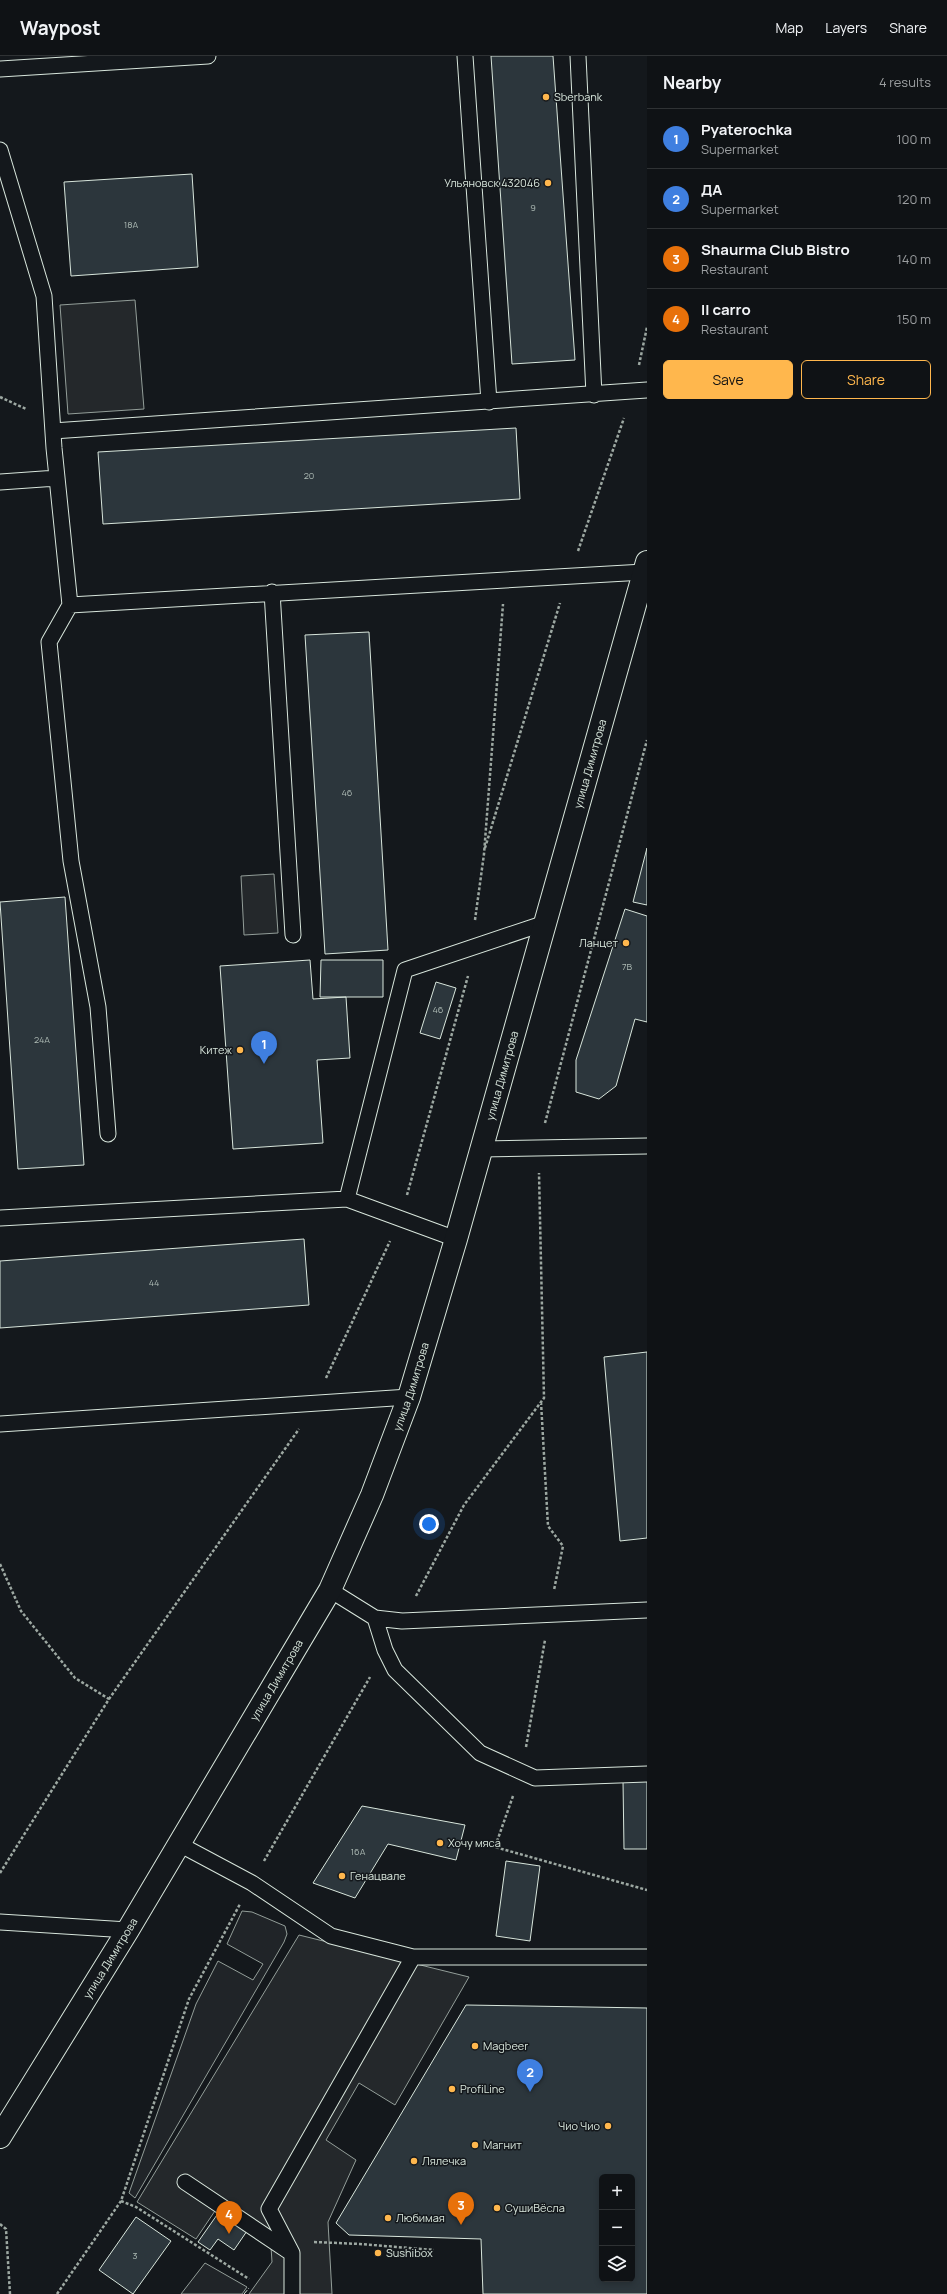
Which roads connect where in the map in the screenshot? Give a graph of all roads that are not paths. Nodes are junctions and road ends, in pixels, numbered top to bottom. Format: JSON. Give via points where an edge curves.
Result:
{"nodes":[{"id":1,"x":208,"y":56,"type":"edge"},
{"id":2,"x":465,"y":56,"type":"edge"},
{"id":3,"x":578,"y":56,"type":"edge"},
{"id":4,"x":0,"y":69,"type":"edge"},
{"id":5,"x":0,"y":150,"type":"edge"},
{"id":6,"x":640,"y":391,"type":"edge"},
{"id":7,"x":594,"y":395,"type":"junction"},
{"id":8,"x":488,"y":402,"type":"junction"},
{"id":9,"x":53,"y":431,"type":"junction"},
{"id":10,"x":57,"y":478,"type":"junction"},
{"id":11,"x":0,"y":482,"type":"edge"},
{"id":12,"x":646,"y":567,"type":"edge"},
{"id":13,"x":272,"y":592,"type":"junction"},
{"id":14,"x":70,"y":605,"type":"junction"},
{"id":15,"x":545,"y":923,"type":"junction"},
{"id":16,"x":293,"y":935,"type":"dead end"},
{"id":17,"x":108,"y":1134,"type":"dead end"},
{"id":18,"x":647,"y":1146,"type":"edge"},
{"id":19,"x":482,"y":1149,"type":"junction"},
{"id":20,"x":348,"y":1199,"type":"junction"},
{"id":21,"x":0,"y":1218,"type":"edge"},
{"id":22,"x":456,"y":1239,"type":"junction"},
{"id":23,"x":409,"y":1397,"type":"junction"},
{"id":24,"x":0,"y":1424,"type":"edge"},
{"id":25,"x":330,"y":1590,"type":"junction"},
{"id":26,"x":647,"y":1610,"type":"edge"},
{"id":27,"x":374,"y":1618,"type":"junction"},
{"id":28,"x":647,"y":1774,"type":"edge"},
{"id":29,"x":179,"y":1844,"type":"junction"},
{"id":30,"x":0,"y":1922,"type":"edge"},
{"id":31,"x":128,"y":1930,"type":"junction"},
{"id":32,"x":413,"y":1957,"type":"junction"},
{"id":33,"x":647,"y":1957,"type":"edge"},
{"id":34,"x":0,"y":2137,"type":"edge"},
{"id":35,"x":184,"y":2182,"type":"dead end"},
{"id":36,"x":292,"y":2253,"type":"junction"},
{"id":37,"x":292,"y":2294,"type":"edge"}],
"edges":[{"from":1,"to":4,"type":"lane"},
{"from":2,"to":8,"type":"lane"},
{"from":3,"to":7,"type":"lane"},
{"from":5,"to":9,"type":"lane","via":[[44,296]]},
{"from":6,"to":7,"type":"lane"},
{"from":7,"to":8,"type":"lane"},
{"from":8,"to":9,"type":"lane"},
{"from":9,"to":10,"type":"lane"},
{"from":10,"to":11,"type":"lane"},
{"from":10,"to":14,"type":"lane"},
{"from":12,"to":13,"type":"lane"},
{"from":12,"to":15,"type":"main road","name":"улица Димитрова"},
{"from":13,"to":14,"type":"lane"},
{"from":13,"to":16,"type":"lane"},
{"from":14,"to":17,"type":"lane","via":[[49,642],[72,861],[98,1007]]},
{"from":15,"to":19,"type":"main road","name":"улица Димитрова"},
{"from":15,"to":20,"type":"lane","via":[[405,970]]},
{"from":18,"to":19,"type":"lane"},
{"from":19,"to":22,"type":"main road","name":"улица Димитрова"},
{"from":20,"to":21,"type":"lane"},
{"from":20,"to":22,"type":"lane"},
{"from":22,"to":23,"type":"main road","name":"улица Димитрова"},
{"from":23,"to":24,"type":"lane"},
{"from":23,"to":25,"type":"main road","name":"улица Димитрова","via":[[372,1495]]},
{"from":25,"to":27,"type":"lane"},
{"from":25,"to":29,"type":"main road","name":"улица Димитрова"},
{"from":26,"to":27,"type":"lane","via":[[402,1621]]},
{"from":27,"to":28,"type":"lane","via":[[396,1670],[480,1753],[535,1778]]},
{"from":29,"to":31,"type":"main road","name":"улица Димитрова"},
{"from":29,"to":32,"type":"lane","via":[[252,1883],[331,1936]]},
{"from":30,"to":31,"type":"lane"},
{"from":31,"to":34,"type":"main road","name":"улица Димитрова"},
{"from":32,"to":33,"type":"lane"},
{"from":32,"to":36,"type":"lane","via":[[269,2209]]},
{"from":35,"to":36,"type":"lane"},
{"from":36,"to":37,"type":"lane"}]}
